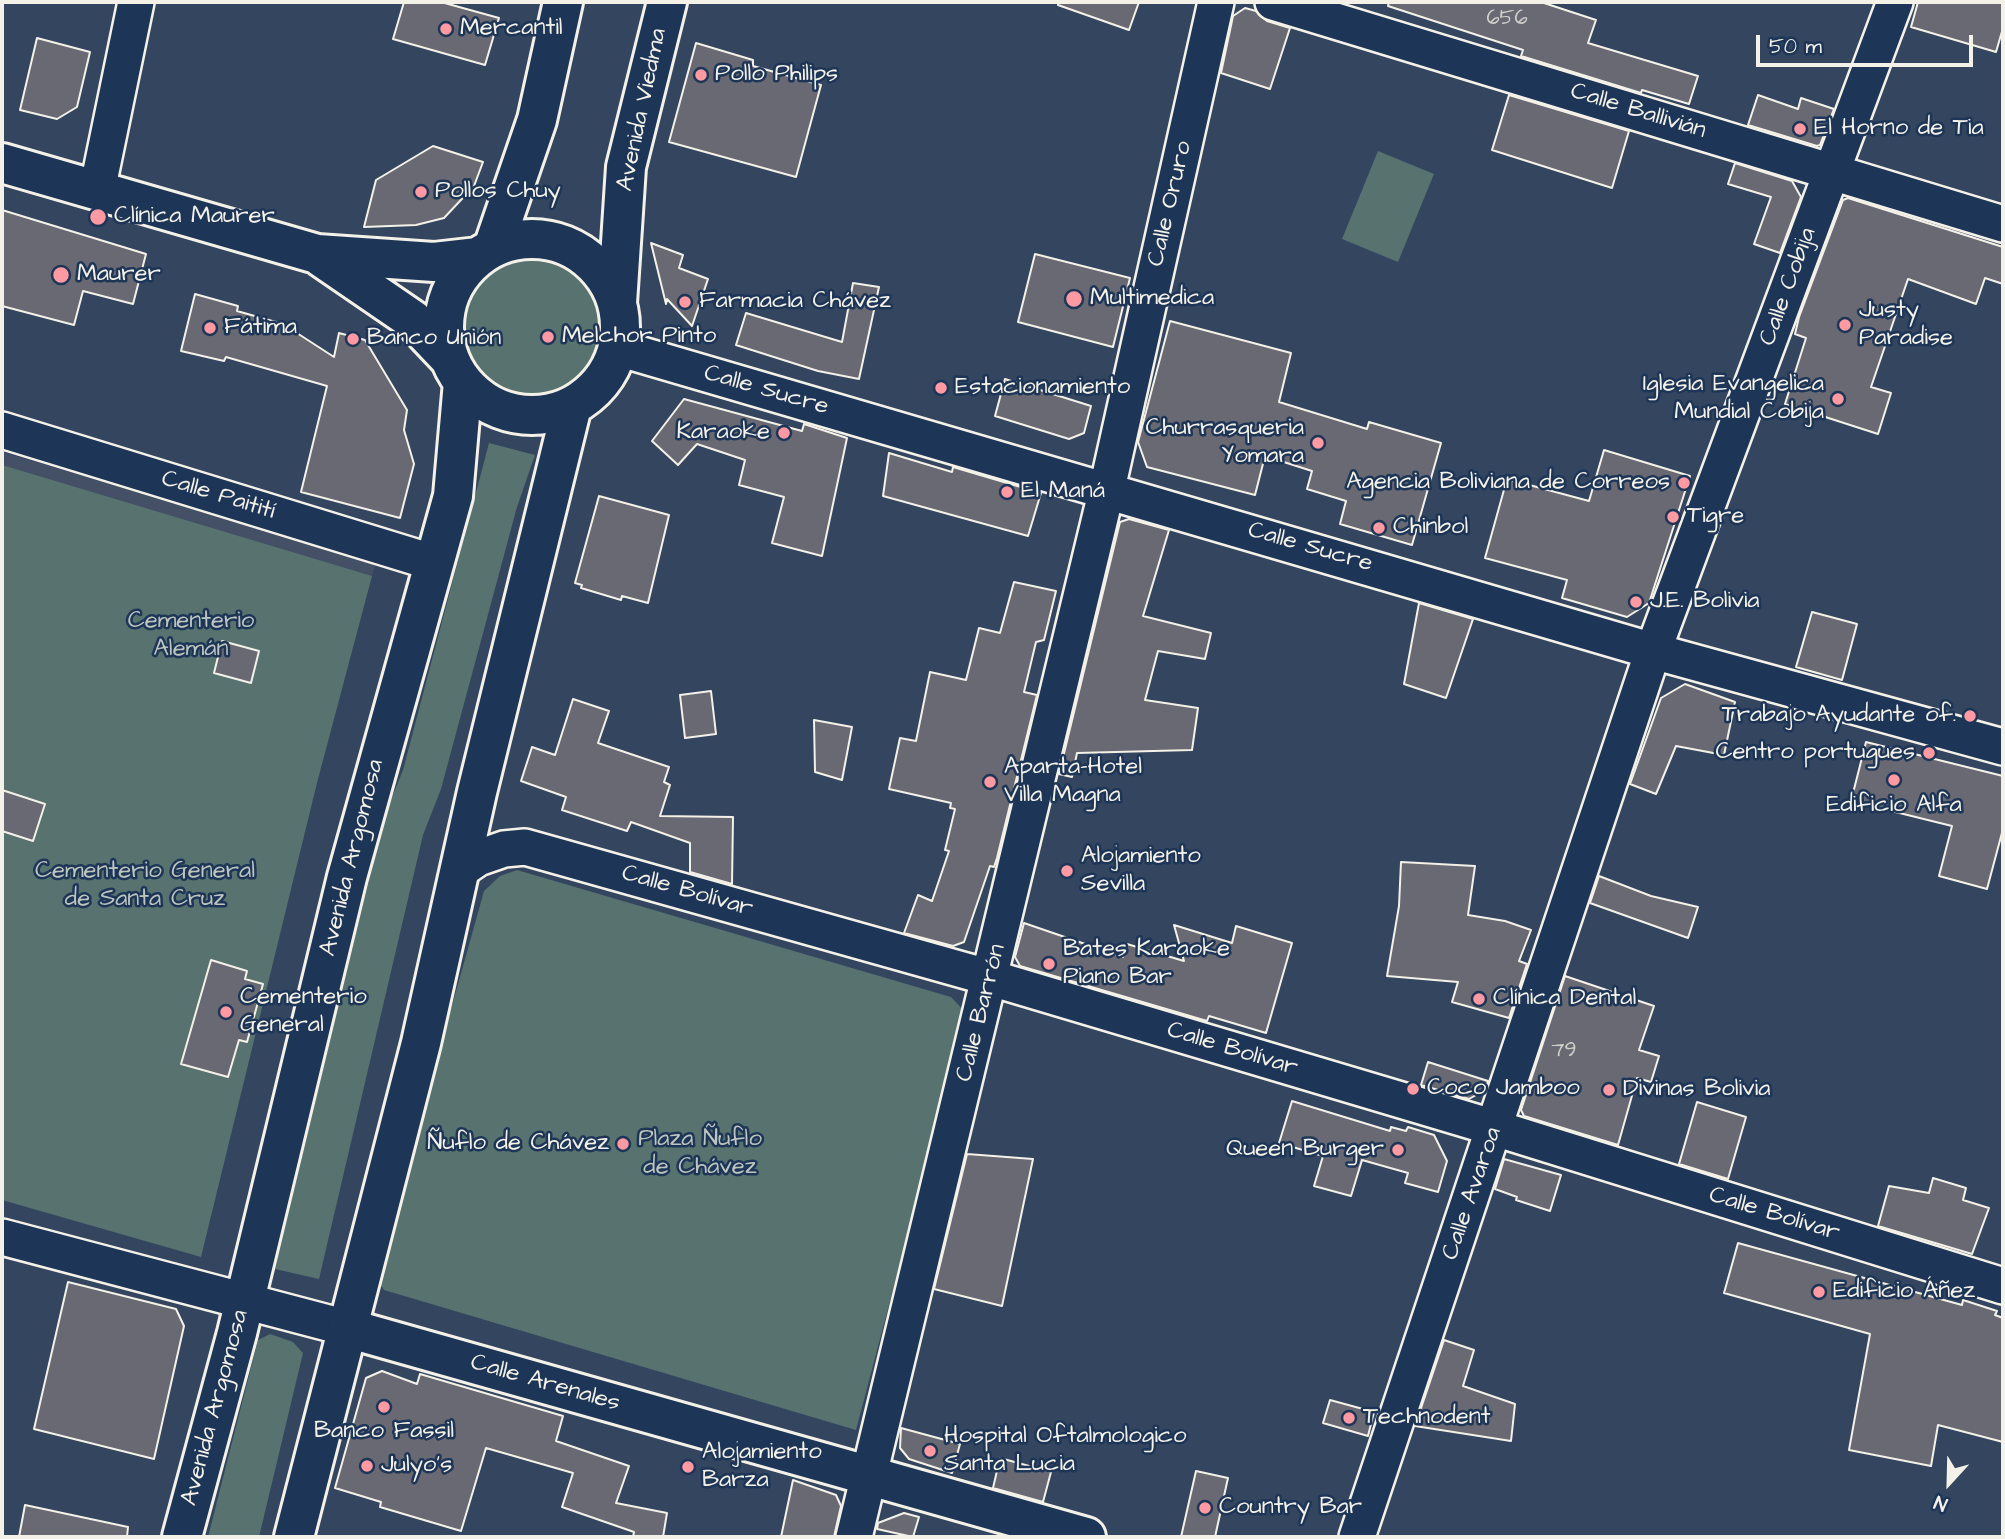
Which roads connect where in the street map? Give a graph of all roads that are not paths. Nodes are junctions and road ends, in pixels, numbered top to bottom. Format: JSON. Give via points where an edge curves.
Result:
{"nodes":[{"id":1,"x":136,"y":2,"type":"edge"},
{"id":2,"x":563,"y":2,"type":"edge"},
{"id":3,"x":667,"y":2,"type":"edge"},
{"id":4,"x":1216,"y":2,"type":"edge"},
{"id":5,"x":1273,"y":2,"type":"edge"},
{"id":6,"x":1895,"y":2,"type":"edge"},
{"id":7,"x":2,"y":163,"type":"edge"},
{"id":8,"x":1833,"y":170,"type":"junction"},
{"id":9,"x":97,"y":191,"type":"junction"},
{"id":10,"x":2003,"y":224,"type":"edge"},
{"id":11,"x":485,"y":253,"type":"junction"},
{"id":12,"x":317,"y":254,"type":"junction"},
{"id":13,"x":617,"y":303,"type":"junction"},
{"id":14,"x":618,"y":348,"type":"junction"},
{"id":15,"x":456,"y":370,"type":"junction"},
{"id":16,"x":572,"y":406,"type":"junction"},
{"id":17,"x":2,"y":429,"type":"edge"},
{"id":18,"x":1107,"y":489,"type":"junction"},
{"id":19,"x":435,"y":563,"type":"junction"},
{"id":20,"x":1653,"y":651,"type":"junction"},
{"id":21,"x":2003,"y":747,"type":"edge"},
{"id":22,"x":459,"y":871,"type":"junction"},
{"id":23,"x":990,"y":978,"type":"junction"},
{"id":24,"x":1495,"y":1128,"type":"junction"},
{"id":25,"x":2,"y":1237,"type":"edge"},
{"id":26,"x":2003,"y":1286,"type":"edge"},
{"id":27,"x":243,"y":1302,"type":"junction"},
{"id":28,"x":347,"y":1328,"type":"junction"},
{"id":29,"x":870,"y":1477,"type":"junction"},
{"id":30,"x":182,"y":1537,"type":"edge"},
{"id":31,"x":294,"y":1537,"type":"edge"},
{"id":32,"x":854,"y":1537,"type":"edge"},
{"id":33,"x":1086,"y":1537,"type":"edge"},
{"id":34,"x":1357,"y":1537,"type":"edge"}],
"edges":[{"from":1,"to":9,"type":"street"},
{"from":2,"to":11,"type":"main road","via":[[537,120]]},
{"from":3,"to":13,"type":"main road","name":"Avenida Viedma","via":[[626,167]]},
{"from":4,"to":18,"type":"street","name":"Calle Oruro"},
{"from":5,"to":8,"type":"street","name":"Calle Ballivián"},
{"from":6,"to":8,"type":"street","name":"Calle Cobija"},
{"from":7,"to":9,"type":"main road"},
{"from":8,"to":10,"type":"street","name":"Calle Ballivián"},
{"from":8,"to":20,"type":"street","name":"Calle Cobija"},
{"from":9,"to":12,"type":"main road"},
{"from":11,"to":12,"type":"main road","via":[[434,262]]},
{"from":11,"to":13,"type":"main road","via":[[531,239],[565,246],[601,273]]},
{"from":11,"to":15,"type":"main road","via":[[457,279],[445,308],[444,328]]},
{"from":12,"to":15,"type":"main road","via":[[413,320]]},
{"from":13,"to":14,"type":"main road"},
{"from":14,"to":16,"type":"main road","via":[[605,378]]},
{"from":14,"to":18,"type":"street","name":"Calle Sucre"},
{"from":15,"to":16,"type":"main road","via":[[486,403],[519,415],[541,415]]},
{"from":15,"to":19,"type":"main road","name":"Avenida Argomosa","via":[[453,496]]},
{"from":16,"to":22,"type":"main road"},
{"from":17,"to":19,"type":"street","name":"Calle Paitití"},
{"from":18,"to":20,"type":"street","name":"Calle Sucre"},
{"from":18,"to":23,"type":"street","name":"Calle Barrón"},
{"from":19,"to":27,"type":"main road","name":"Avenida Argomosa","via":[[347,877]]},
{"from":20,"to":21,"type":"street","name":"Calle Sucre"},
{"from":20,"to":24,"type":"street","name":"Calle Avaroa"},
{"from":22,"to":23,"type":"street","name":"Calle Bolívar","via":[[478,858],[525,847]]},
{"from":22,"to":28,"type":"main road","via":[[421,1043]]},
{"from":23,"to":24,"type":"street","name":"Calle Bolívar"},
{"from":23,"to":29,"type":"street","name":"Calle Barrón"},
{"from":24,"to":26,"type":"street","name":"Calle Bolívar"},
{"from":24,"to":34,"type":"street","name":"Calle Avaroa"},
{"from":25,"to":27,"type":"street","name":"Calle Arenales"},
{"from":27,"to":28,"type":"street","name":"Calle Arenales"},
{"from":27,"to":30,"type":"main road","name":"Avenida Argomosa"},
{"from":28,"to":29,"type":"main road","name":"Calle Arenales"},
{"from":28,"to":31,"type":"main road"},
{"from":29,"to":32,"type":"street","name":"Calle Barrón"},
{"from":29,"to":33,"type":"main road","name":"Calle Arenales"}]}
